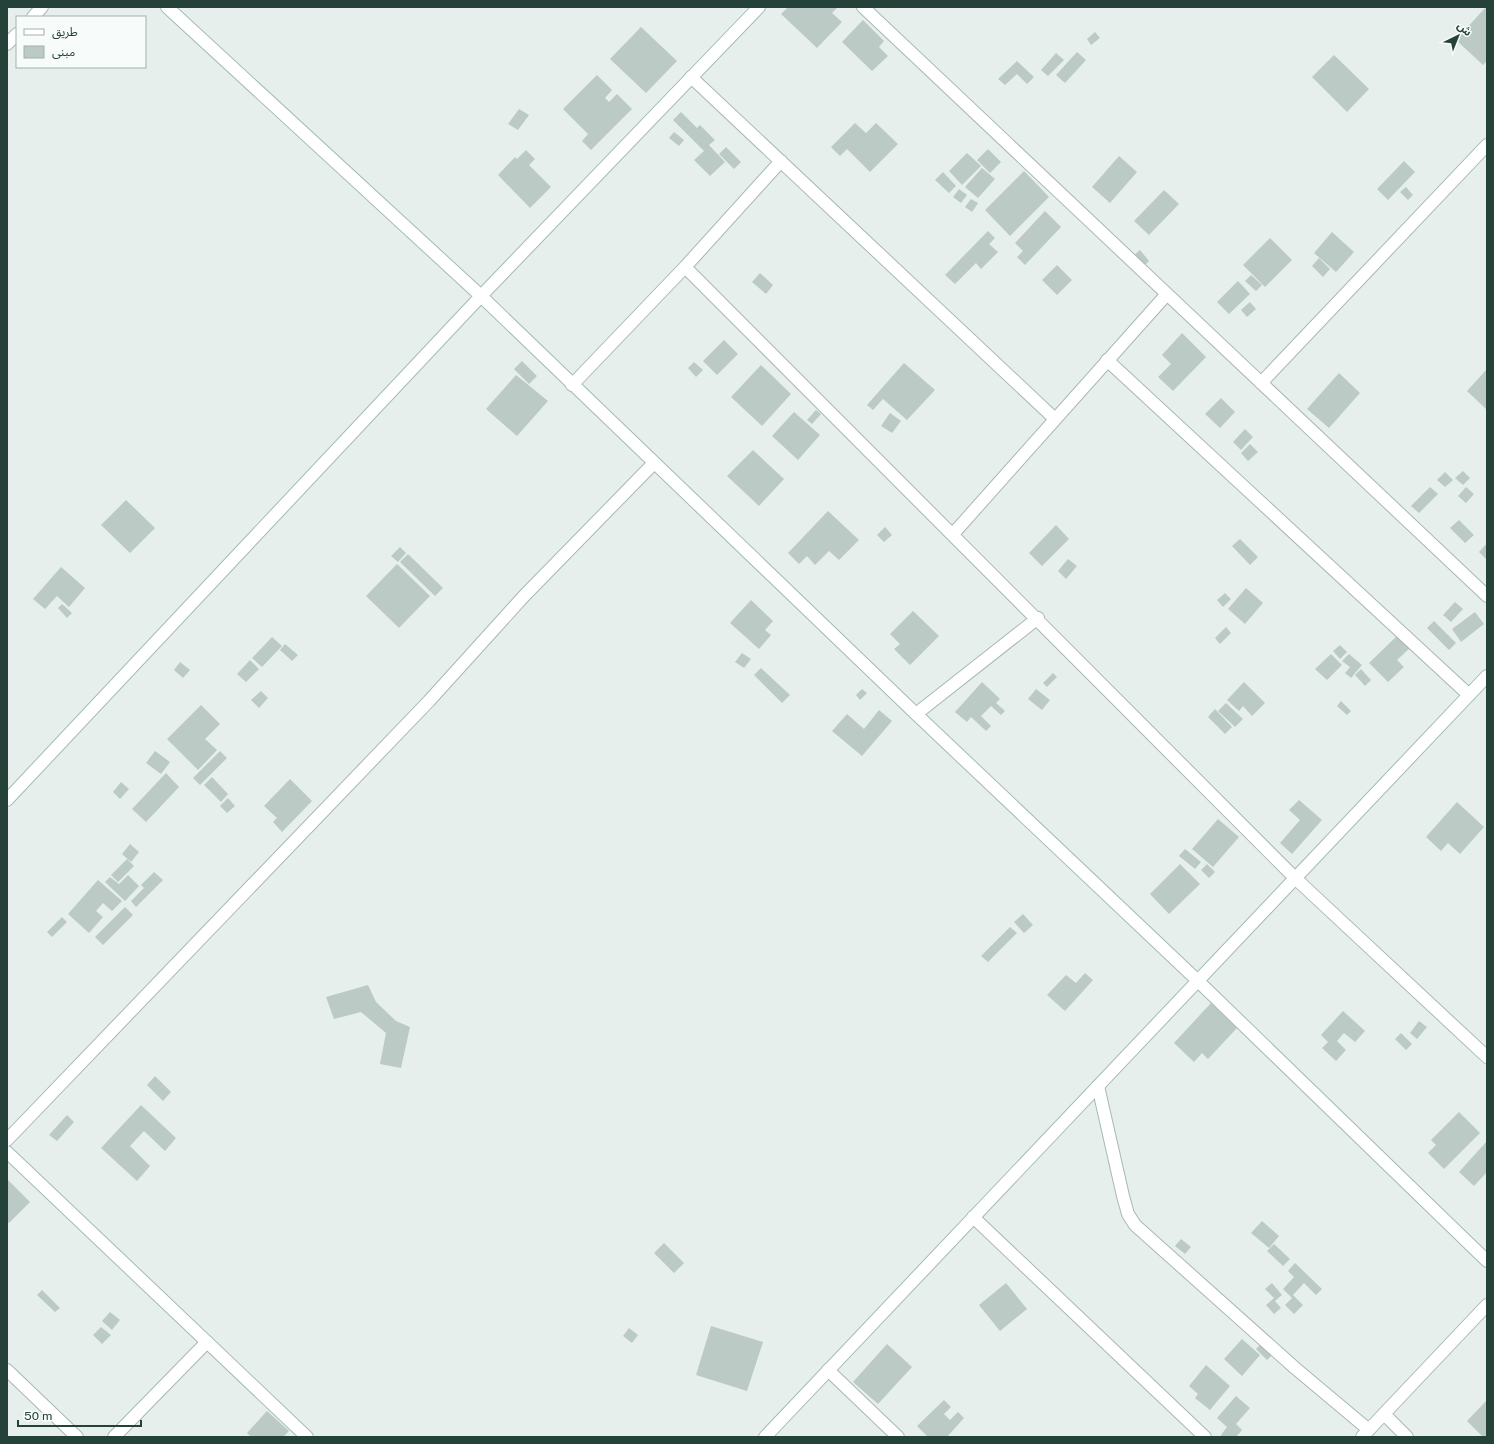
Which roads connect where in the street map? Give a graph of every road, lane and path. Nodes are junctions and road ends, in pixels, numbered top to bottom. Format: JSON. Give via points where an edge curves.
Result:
{"nodes":[{"id":1,"x":42,"y":7,"type":"edge"},
{"id":2,"x":167,"y":7,"type":"edge"},
{"id":3,"x":759,"y":7,"type":"edge"},
{"id":4,"x":863,"y":7,"type":"edge"},
{"id":5,"x":34,"y":16,"type":"edge"},
{"id":6,"x":16,"y":35,"type":"edge"},
{"id":7,"x":7,"y":44,"type":"edge"},
{"id":8,"x":692,"y":77,"type":"junction"},
{"id":9,"x":1487,"y":145,"type":"edge"},
{"id":10,"x":781,"y":161,"type":"junction"},
{"id":11,"x":685,"y":267,"type":"junction"},
{"id":12,"x":1167,"y":294,"type":"junction"},
{"id":13,"x":481,"y":296,"type":"junction"},
{"id":14,"x":1107,"y":360,"type":"junction"},
{"id":15,"x":1261,"y":383,"type":"junction"},
{"id":16,"x":572,"y":385,"type":"junction"},
{"id":17,"x":1055,"y":419,"type":"junction"},
{"id":18,"x":654,"y":464,"type":"junction"},
{"id":19,"x":953,"y":534,"type":"junction"},
{"id":20,"x":1487,"y":596,"type":"edge"},
{"id":21,"x":1038,"y":618,"type":"junction"},
{"id":22,"x":1487,"y":676,"type":"edge"},
{"id":23,"x":1469,"y":695,"type":"junction"},
{"id":24,"x":916,"y":714,"type":"junction"},
{"id":25,"x":7,"y":800,"type":"edge"},
{"id":26,"x":1295,"y":878,"type":"junction"},
{"id":27,"x":1198,"y":981,"type":"junction"},
{"id":28,"x":1487,"y":1057,"type":"edge"},
{"id":29,"x":1098,"y":1086,"type":"junction"},
{"id":30,"x":7,"y":1140,"type":"edge"},
{"id":31,"x":7,"y":1152,"type":"edge"},
{"id":32,"x":973,"y":1217,"type":"junction"},
{"id":33,"x":1487,"y":1261,"type":"edge"},
{"id":34,"x":1487,"y":1305,"type":"edge"},
{"id":35,"x":206,"y":1342,"type":"junction"},
{"id":36,"x":7,"y":1370,"type":"edge"},
{"id":37,"x":828,"y":1370,"type":"junction"},
{"id":38,"x":1384,"y":1414,"type":"junction"},
{"id":39,"x":1366,"y":1433,"type":"edge"},
{"id":40,"x":77,"y":1437,"type":"edge"},
{"id":41,"x":114,"y":1437,"type":"edge"},
{"id":42,"x":307,"y":1437,"type":"edge"},
{"id":43,"x":765,"y":1437,"type":"edge"},
{"id":44,"x":898,"y":1437,"type":"edge"},
{"id":45,"x":1205,"y":1437,"type":"edge"},
{"id":46,"x":1406,"y":1437,"type":"edge"}],
"edges":[{"from":1,"to":5,"type":"street"},
{"from":2,"to":13,"type":"street"},
{"from":3,"to":8,"type":"street"},
{"from":4,"to":12,"type":"street"},
{"from":6,"to":7,"type":"street"},
{"from":8,"to":10,"type":"street"},
{"from":8,"to":13,"type":"street"},
{"from":9,"to":15,"type":"street"},
{"from":10,"to":11,"type":"street"},
{"from":10,"to":17,"type":"street"},
{"from":11,"to":16,"type":"street"},
{"from":11,"to":19,"type":"street"},
{"from":12,"to":14,"type":"street"},
{"from":12,"to":15,"type":"street"},
{"from":13,"to":16,"type":"street"},
{"from":13,"to":25,"type":"street"},
{"from":14,"to":17,"type":"street"},
{"from":14,"to":23,"type":"street"},
{"from":15,"to":20,"type":"street"},
{"from":16,"to":18,"type":"street"},
{"from":17,"to":19,"type":"street"},
{"from":18,"to":24,"type":"street"},
{"from":18,"to":30,"type":"street","via":[[524,596],[429,701]]},
{"from":19,"to":21,"type":"street"},
{"from":21,"to":24,"type":"street"},
{"from":21,"to":26,"type":"street"},
{"from":22,"to":23,"type":"street"},
{"from":23,"to":26,"type":"street"},
{"from":24,"to":27,"type":"street"},
{"from":26,"to":27,"type":"street"},
{"from":26,"to":28,"type":"street"},
{"from":27,"to":29,"type":"street"},
{"from":27,"to":33,"type":"street"},
{"from":29,"to":32,"type":"street"},
{"from":29,"to":39,"type":"street","via":[[1123,1196],[1128,1214],[1135,1226]]},
{"from":31,"to":35,"type":"street"},
{"from":32,"to":37,"type":"street"},
{"from":32,"to":45,"type":"street"},
{"from":34,"to":38,"type":"street"},
{"from":35,"to":41,"type":"street"},
{"from":35,"to":42,"type":"street"},
{"from":36,"to":40,"type":"street"},
{"from":37,"to":43,"type":"street"},
{"from":37,"to":44,"type":"street"},
{"from":38,"to":39,"type":"street"},
{"from":38,"to":46,"type":"street"}]}
